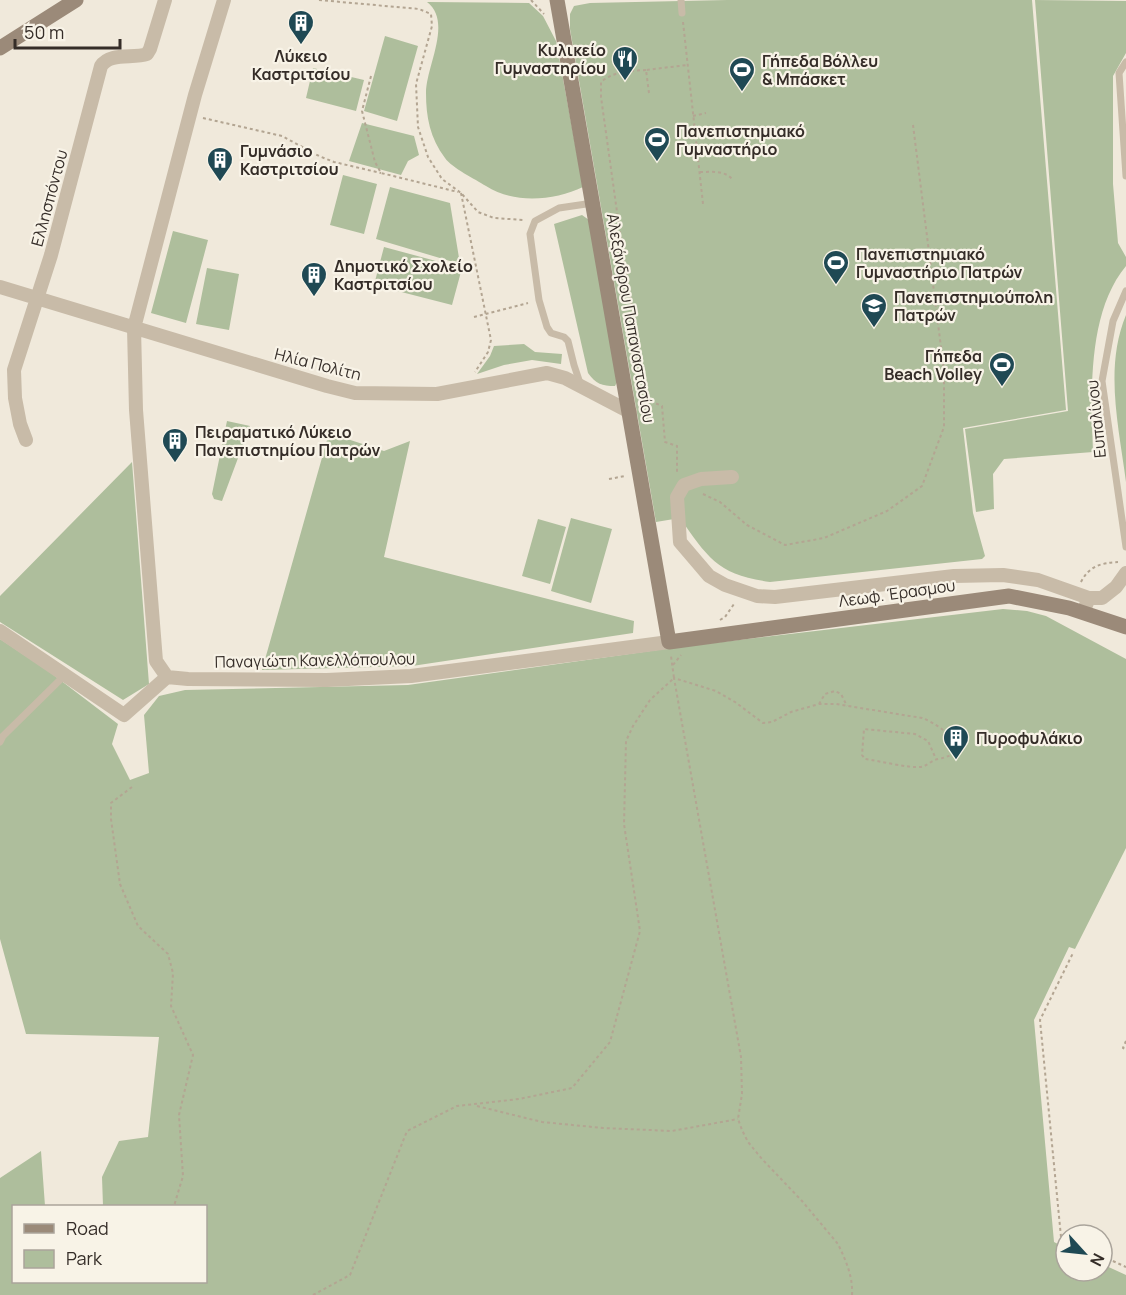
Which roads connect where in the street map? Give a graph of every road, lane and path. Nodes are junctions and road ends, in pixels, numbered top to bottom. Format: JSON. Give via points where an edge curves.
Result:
{"nodes":[{"id":1,"x":76,"y":0,"type":"edge"},
{"id":2,"x":165,"y":0,"type":"edge"},
{"id":3,"x":224,"y":0,"type":"edge"},
{"id":4,"x":319,"y":0,"type":"edge"},
{"id":5,"x":339,"y":0,"type":"edge"},
{"id":6,"x":349,"y":0,"type":"edge"},
{"id":7,"x":531,"y":0,"type":"edge"},
{"id":8,"x":557,"y":0,"type":"edge"},
{"id":9,"x":681,"y":0,"type":"edge"},
{"id":10,"x":345,"y":4,"type":"junction"},
{"id":11,"x":682,"y":13,"type":"joint"},
{"id":12,"x":549,"y":21,"type":"dead end"},
{"id":13,"x":0,"y":48,"type":"edge"},
{"id":14,"x":1126,"y":62,"type":"edge"},
{"id":15,"x":687,"y":65,"type":"junction"},
{"id":16,"x":646,"y":70,"type":"junction"},
{"id":17,"x":371,"y":76,"type":"dead end"},
{"id":18,"x":649,"y":93,"type":"dead end"},
{"id":19,"x":706,"y":113,"type":"dead end"},
{"id":20,"x":693,"y":116,"type":"junction"},
{"id":21,"x":199,"y":117,"type":"dead end"},
{"id":22,"x":913,"y":125,"type":"dead end"},
{"id":23,"x":700,"y":172,"type":"junction"},
{"id":24,"x":381,"y":173,"type":"junction"},
{"id":25,"x":1126,"y":176,"type":"edge"},
{"id":26,"x":733,"y":180,"type":"dead end"},
{"id":27,"x":461,"y":194,"type":"junction"},
{"id":28,"x":593,"y":203,"type":"junction"},
{"id":29,"x":703,"y":204,"type":"dead end"},
{"id":30,"x":535,"y":221,"type":"junction"},
{"id":31,"x":0,"y":286,"type":"edge"},
{"id":32,"x":1126,"y":291,"type":"edge"},
{"id":33,"x":38,"y":299,"type":"junction"},
{"id":34,"x":539,"y":300,"type":"junction"},
{"id":35,"x":484,"y":314,"type":"junction"},
{"id":36,"x":474,"y":317,"type":"dead end"},
{"id":37,"x":134,"y":328,"type":"junction"},
{"id":38,"x":952,"y":370,"type":"dead end"},
{"id":39,"x":944,"y":371,"type":"junction"},
{"id":40,"x":472,"y":376,"type":"dead end"},
{"id":41,"x":582,"y":388,"type":"junction"},
{"id":42,"x":630,"y":412,"type":"junction"},
{"id":43,"x":26,"y":440,"type":"dead end"},
{"id":44,"x":631,"y":476,"type":"dead end"},
{"id":45,"x":732,"y":477,"type":"dead end"},
{"id":46,"x":609,"y":479,"type":"dead end"},
{"id":47,"x":681,"y":491,"type":"junction"},
{"id":48,"x":1126,"y":547,"type":"edge"},
{"id":49,"x":1122,"y":567,"type":"edge"},
{"id":50,"x":749,"y":594,"type":"junction"},
{"id":51,"x":1083,"y":601,"type":"junction"},
{"id":52,"x":715,"y":623,"type":"dead end"},
{"id":53,"x":1126,"y":627,"type":"edge"},
{"id":54,"x":0,"y":631,"type":"edge"},
{"id":55,"x":669,"y":642,"type":"junction"},
{"id":56,"x":65,"y":675,"type":"junction"},
{"id":57,"x":167,"y":677,"type":"junction"},
{"id":58,"x":674,"y":678,"type":"junction"},
{"id":59,"x":819,"y":704,"type":"junction"},
{"id":60,"x":848,"y":706,"type":"junction"},
{"id":61,"x":0,"y":742,"type":"edge"},
{"id":62,"x":936,"y":759,"type":"junction"},
{"id":63,"x":132,"y":787,"type":"dead end"},
{"id":64,"x":1073,"y":953,"type":"dead end"},
{"id":65,"x":1126,"y":1041,"type":"edge"},
{"id":66,"x":1126,"y":1049,"type":"edge"},
{"id":67,"x":473,"y":1105,"type":"junction"},
{"id":68,"x":738,"y":1119,"type":"junction"},
{"id":69,"x":174,"y":1205,"type":"edge"},
{"id":70,"x":1060,"y":1223,"type":"edge"},
{"id":71,"x":313,"y":1295,"type":"edge"},
{"id":72,"x":852,"y":1295,"type":"edge"}],
"edges":[{"from":1,"to":13,"type":"street"},
{"from":2,"to":33,"type":"street","name":"Ελλησπόντου","via":[[147,54],[110,58],[101,66]]},
{"from":3,"to":37,"type":"street","via":[[197,87]]},
{"from":4,"to":10,"type":"path"},
{"from":5,"to":10,"type":"path"},
{"from":6,"to":10,"type":"path"},
{"from":7,"to":12,"type":"path"},
{"from":8,"to":28,"type":"street","name":"Αλεξάνδρου Παπαναστασίου"},
{"from":9,"to":11,"type":"lane"},
{"from":10,"to":27,"type":"path","via":[[419,9],[431,14],[432,26],[416,84],[418,127],[428,157],[442,179]]},
{"from":11,"to":15,"type":"path"},
{"from":14,"to":25,"type":"lane","via":[[1119,73]]},
{"from":15,"to":16,"type":"path"},
{"from":15,"to":20,"type":"path"},
{"from":16,"to":18,"type":"path"},
{"from":16,"to":47,"type":"path","via":[[608,76],[601,82],[601,97],[648,400],[662,406],[665,442],[676,446]]},
{"from":17,"to":24,"type":"path","via":[[362,111]]},
{"from":19,"to":20,"type":"path"},
{"from":20,"to":23,"type":"path"},
{"from":21,"to":24,"type":"path","via":[[282,136],[326,159]]},
{"from":22,"to":39,"type":"path"},
{"from":23,"to":26,"type":"path","via":[[729,175]]},
{"from":23,"to":29,"type":"path"},
{"from":24,"to":27,"type":"path"},
{"from":27,"to":30,"type":"path","via":[[478,212],[494,218]]},
{"from":27,"to":35,"type":"path"},
{"from":28,"to":30,"type":"lane","via":[[559,208]]},
{"from":28,"to":42,"type":"street","name":"Αλεξάνδρου Παπαναστασίου"},
{"from":30,"to":34,"type":"lane","via":[[530,234]]},
{"from":31,"to":33,"type":"street","name":"Ηλία Πολίτη"},
{"from":32,"to":48,"type":"lane","name":"Ευπαλίνου","via":[[1113,321],[1102,381]]},
{"from":33,"to":37,"type":"street","name":"Ηλία Πολίτη"},
{"from":33,"to":43,"type":"street","name":"Ελλησπόντου","via":[[20,347],[13,387]]},
{"from":34,"to":35,"type":"path"},
{"from":34,"to":41,"type":"lane","via":[[551,333],[568,341]]},
{"from":35,"to":36,"type":"path"},
{"from":35,"to":40,"type":"path","via":[[490,340],[488,352]]},
{"from":37,"to":41,"type":"street","name":"Ηλία Πολίτη","via":[[355,393],[437,394],[542,373],[565,378]]},
{"from":37,"to":57,"type":"street","via":[[136,410],[156,661]]},
{"from":38,"to":39,"type":"path"},
{"from":39,"to":47,"type":"path","via":[[944,427],[921,486],[887,511],[824,538],[785,545],[747,525],[720,502]]},
{"from":41,"to":42,"type":"street","name":"Ηλία Πολίτη"},
{"from":42,"to":55,"type":"street","name":"Αλεξάνδρου Παπαναστασίου"},
{"from":44,"to":46,"type":"path"},
{"from":45,"to":47,"type":"street","via":[[701,479]]},
{"from":47,"to":50,"type":"street","via":[[680,542],[687,553],[709,576]]},
{"from":49,"to":51,"type":"street","via":[[1116,587],[1102,598]]},
{"from":49,"to":51,"type":"path","via":[[1103,563],[1087,571]]},
{"from":50,"to":51,"type":"street","via":[[775,597],[966,575],[1019,576],[1038,580]]},
{"from":50,"to":52,"type":"path","via":[[736,600]]},
{"from":51,"to":53,"type":"street","name":"Λεωφ. Έρασμου"},
{"from":51,"to":55,"type":"street","name":"Λεωφ. Έρασμου","via":[[1009,596]]},
{"from":54,"to":56,"type":"street"},
{"from":55,"to":57,"type":"street","name":"Παναγιώτη Κανελλόπουλου","via":[[411,676],[327,680]]},
{"from":55,"to":58,"type":"path"},
{"from":56,"to":57,"type":"street","via":[[124,715]]},
{"from":56,"to":61,"type":"lane"},
{"from":58,"to":59,"type":"path","via":[[716,691],[763,723]]},
{"from":58,"to":67,"type":"path","via":[[650,700],[626,741],[624,824],[640,931],[610,1042],[572,1088]]},
{"from":58,"to":68,"type":"path","via":[[741,1057]]},
{"from":59,"to":60,"type":"path"},
{"from":59,"to":60,"type":"path","via":[[825,694],[835,691]]},
{"from":60,"to":62,"type":"path","via":[[933,722],[956,744],[948,758]]},
{"from":62,"to":62,"type":"path","via":[[923,767],[865,759],[861,755],[864,729],[915,734],[928,741]]},
{"from":63,"to":69,"type":"path","via":[[111,803],[120,884],[138,926],[168,954],[173,973],[171,1006],[193,1055],[179,1115],[183,1176]]},
{"from":64,"to":70,"type":"path","via":[[1040,1020]]},
{"from":65,"to":66,"type":"path"},
{"from":67,"to":68,"type":"path","via":[[542,1122],[603,1128],[672,1131]]},
{"from":67,"to":71,"type":"path","via":[[457,1107],[408,1131],[350,1275]]},
{"from":68,"to":72,"type":"path","via":[[748,1142],[838,1244],[852,1278]]}]}
